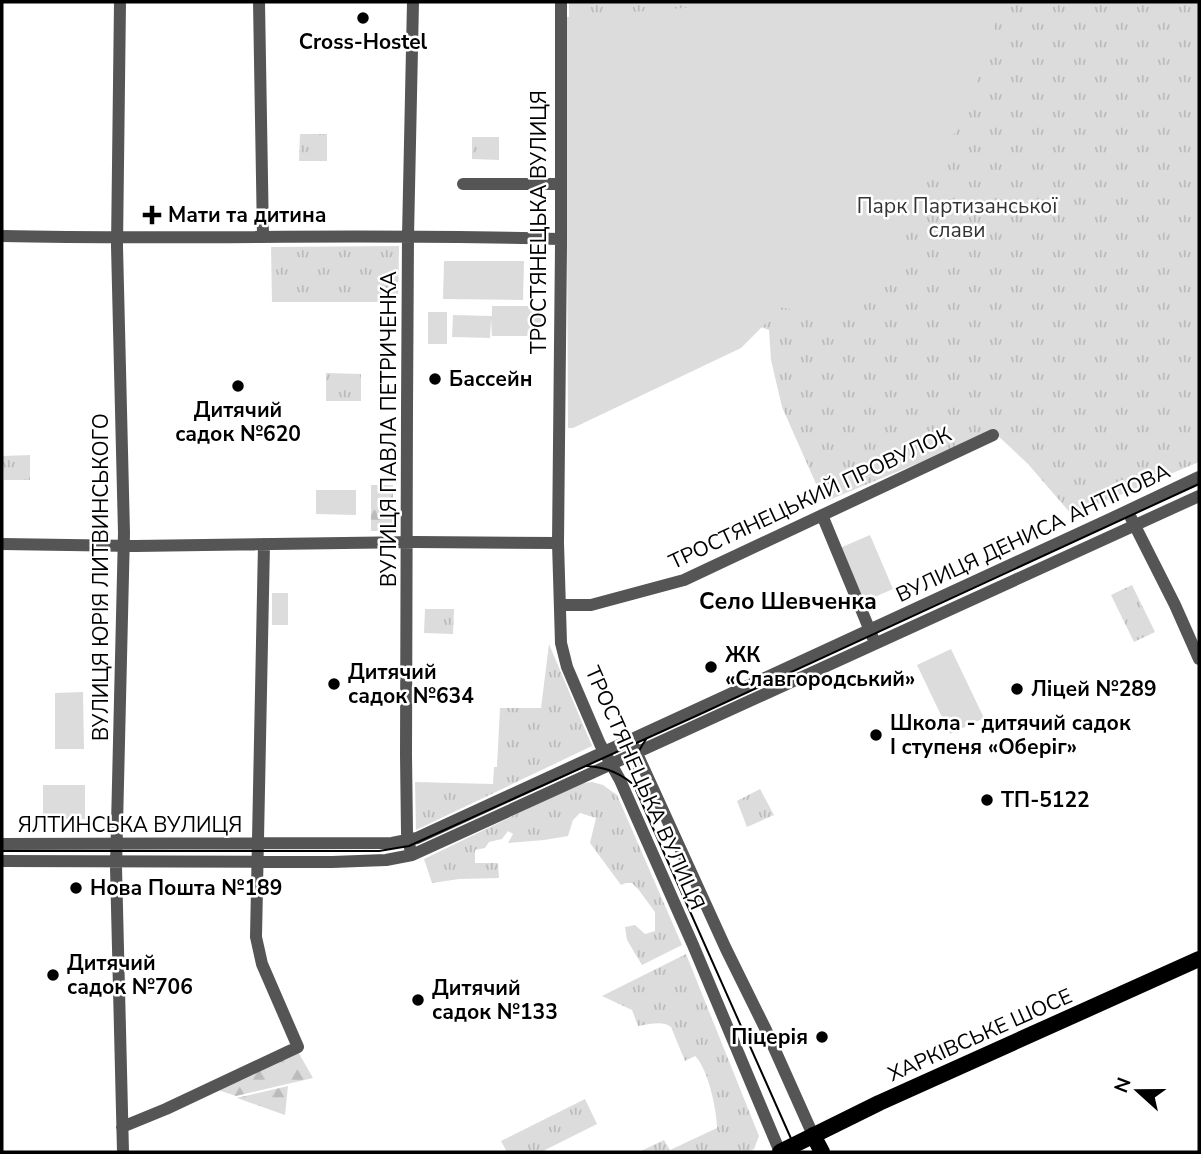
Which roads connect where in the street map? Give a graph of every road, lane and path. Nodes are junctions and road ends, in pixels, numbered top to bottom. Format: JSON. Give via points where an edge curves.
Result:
{"nodes":[{"id":1,"x":120,"y":2,"type":"edge"},
{"id":2,"x":259,"y":2,"type":"edge"},
{"id":3,"x":414,"y":2,"type":"edge"},
{"id":4,"x":561,"y":2,"type":"edge"},
{"id":5,"x":463,"y":184,"type":"dead end"},
{"id":6,"x":561,"y":184,"type":"junction"},
{"id":7,"x":2,"y":236,"type":"edge"},
{"id":8,"x":408,"y":236,"type":"junction"},
{"id":9,"x":263,"y":237,"type":"junction"},
{"id":10,"x":117,"y":238,"type":"junction"},
{"id":11,"x":561,"y":239,"type":"junction"},
{"id":12,"x":993,"y":435,"type":"dead end"},
{"id":13,"x":1199,"y":477,"type":"edge"},
{"id":14,"x":1199,"y":496,"type":"edge"},
{"id":15,"x":1128,"y":511,"type":"junction"},
{"id":16,"x":822,"y":515,"type":"junction"},
{"id":17,"x":1135,"y":525,"type":"junction"},
{"id":18,"x":407,"y":543,"type":"junction"},
{"id":19,"x":558,"y":543,"type":"junction"},
{"id":20,"x":2,"y":544,"type":"edge"},
{"id":21,"x":264,"y":544,"type":"junction"},
{"id":22,"x":124,"y":546,"type":"junction"},
{"id":23,"x":560,"y":605,"type":"junction"},
{"id":24,"x":870,"y":630,"type":"junction"},
{"id":25,"x":876,"y":645,"type":"junction"},
{"id":26,"x":1199,"y":659,"type":"edge"},
{"id":27,"x":631,"y":740,"type":"junction"},
{"id":28,"x":604,"y":753,"type":"junction"},
{"id":29,"x":637,"y":754,"type":"junction"},
{"id":30,"x":611,"y":765,"type":"junction"},
{"id":31,"x":408,"y":840,"type":"junction"},
{"id":32,"x":2,"y":844,"type":"edge"},
{"id":33,"x":117,"y":844,"type":"junction"},
{"id":34,"x":259,"y":844,"type":"junction"},
{"id":35,"x":412,"y":855,"type":"junction"},
{"id":36,"x":2,"y":861,"type":"edge"},
{"id":37,"x":117,"y":861,"type":"junction"},
{"id":38,"x":259,"y":862,"type":"junction"},
{"id":39,"x":1199,"y":959,"type":"edge"},
{"id":40,"x":122,"y":1128,"type":"junction"},
{"id":41,"x":813,"y":1135,"type":"junction"},
{"id":42,"x":122,"y":1152,"type":"edge"},
{"id":43,"x":780,"y":1152,"type":"edge"},
{"id":44,"x":822,"y":1152,"type":"edge"}],
"edges":[{"from":1,"to":10,"type":"street","name":"ВУЛИЦЯ ЮРІЯ ЛИТВИНСЬКОГО"},
{"from":2,"to":9,"type":"street"},
{"from":3,"to":8,"type":"street","name":"ВУЛИЦЯ ПАВЛА ПЕТРИЧЕНКА"},
{"from":4,"to":6,"type":"street","name":"ТРОСТЯНЕЦЬКА ВУЛИЦЯ"},
{"from":5,"to":6,"type":"street"},
{"from":6,"to":11,"type":"street","name":"ТРОСТЯНЕЦЬКА ВУЛИЦЯ"},
{"from":7,"to":10,"type":"street"},
{"from":8,"to":9,"type":"street"},
{"from":8,"to":11,"type":"street"},
{"from":8,"to":18,"type":"street","name":"ВУЛИЦЯ ПАВЛА ПЕТРИЧЕНКА"},
{"from":9,"to":10,"type":"street"},
{"from":10,"to":22,"type":"street","name":"ВУЛИЦЯ ЮРІЯ ЛИТВИНСЬКОГО"},
{"from":11,"to":19,"type":"street","name":"ТРОСТЯНЕЦЬКА ВУЛИЦЯ"},
{"from":12,"to":16,"type":"street","name":"ТРОСТЯНЕЦЬКИЙ ПРОВУЛОК"},
{"from":13,"to":15,"type":"street","name":"ВУЛИЦЯ ДЕНИСА АНТІПОВА"},
{"from":14,"to":17,"type":"street","name":"ВУЛИЦЯ ДЕНИСА АНТІПОВА"},
{"from":15,"to":17,"type":"street"},
{"from":15,"to":24,"type":"street","name":"ВУЛИЦЯ ДЕНИСА АНТІПОВА"},
{"from":16,"to":23,"type":"street","name":"ТРОСТЯНЕЦЬКИЙ ПРОВУЛОК","via":[[684,580],[591,605]]},
{"from":16,"to":24,"type":"street"},
{"from":17,"to":25,"type":"street","name":"ВУЛИЦЯ ДЕНИСА АНТІПОВА"},
{"from":17,"to":26,"type":"street"},
{"from":18,"to":19,"type":"street"},
{"from":18,"to":21,"type":"street"},
{"from":18,"to":31,"type":"street","name":"ВУЛИЦЯ ПАВЛА ПЕТРИЧЕНКА"},
{"from":19,"to":23,"type":"street","name":"ТРОСТЯНЕЦЬКА ВУЛИЦЯ"},
{"from":20,"to":22,"type":"street"},
{"from":21,"to":22,"type":"street"},
{"from":21,"to":34,"type":"street"},
{"from":22,"to":33,"type":"street","name":"ВУЛИЦЯ ЮРІЯ ЛИТВИНСЬКОГО"},
{"from":23,"to":28,"type":"street","name":"ТРОСТЯНЕЦЬКА ВУЛИЦЯ","via":[[567,667]]},
{"from":24,"to":25,"type":"street"},
{"from":24,"to":27,"type":"street","name":"ВУЛИЦЯ ДЕНИСА АНТІПОВА"},
{"from":25,"to":29,"type":"street","name":"ВУЛИЦЯ ДЕНИСА АНТІПОВА"},
{"from":27,"to":28,"type":"street","name":"ВУЛИЦЯ ДЕНИСА АНТІПОВА"},
{"from":27,"to":29,"type":"street","name":"ТРОСТЯНЕЦЬКА ВУЛИЦЯ"},
{"from":28,"to":30,"type":"street","name":"ТРОСТЯНЕЦЬКА ВУЛИЦЯ"},
{"from":28,"to":31,"type":"street","name":"ВУЛИЦЯ ДЕНИСА АНТІПОВА"},
{"from":29,"to":30,"type":"street","name":"ВУЛИЦЯ ДЕНИСА АНТІПОВА"},
{"from":29,"to":41,"type":"street","name":"ТРОСТЯНЕЦЬКА ВУЛИЦЯ"},
{"from":30,"to":35,"type":"street","name":"ВУЛИЦЯ ДЕНИСА АНТІПОВА"},
{"from":30,"to":43,"type":"street","name":"ТРОСТЯНЕЦЬКА ВУЛИЦЯ"},
{"from":31,"to":34,"type":"street","name":"ВУЛИЦЯ ДЕНИСА АНТІПОВА"},
{"from":31,"to":35,"type":"street","name":"ВУЛИЦЯ ПАВЛА ПЕТРИЧЕНКА"},
{"from":32,"to":33,"type":"street","name":"ЯЛТИНСЬКА ВУЛИЦЯ"},
{"from":33,"to":34,"type":"street","name":"ЯЛТИНСЬКА ВУЛИЦЯ"},
{"from":33,"to":37,"type":"street","name":"ВУЛИЦЯ ЮРІЯ ЛИТВИНСЬКОГО"},
{"from":34,"to":38,"type":"street"},
{"from":35,"to":38,"type":"street","name":"ВУЛИЦЯ ДЕНИСА АНТІПОВА","via":[[386,860]]},
{"from":36,"to":37,"type":"street","name":"ЯЛТИНСЬКА ВУЛИЦЯ"},
{"from":37,"to":38,"type":"street","name":"ЯЛТИНСЬКА ВУЛИЦЯ"},
{"from":37,"to":40,"type":"street","name":"ВУЛИЦЯ ЮРІЯ ЛИТВИНСЬКОГО"},
{"from":38,"to":40,"type":"street","via":[[259,951],[298,1047]]},
{"from":39,"to":41,"type":"main road","name":"ХАРКІВСЬКЕ ШОСЕ"},
{"from":40,"to":42,"type":"street","name":"ВУЛИЦЯ ЮРІЯ ЛИТВИНСЬКОГО"},
{"from":41,"to":43,"type":"main road","name":"ХАРКІВСЬКЕ ШОСЕ"},
{"from":41,"to":44,"type":"main road","name":"ТРОСТЯНЕЦЬКА ВУЛИЦЯ"}]}
